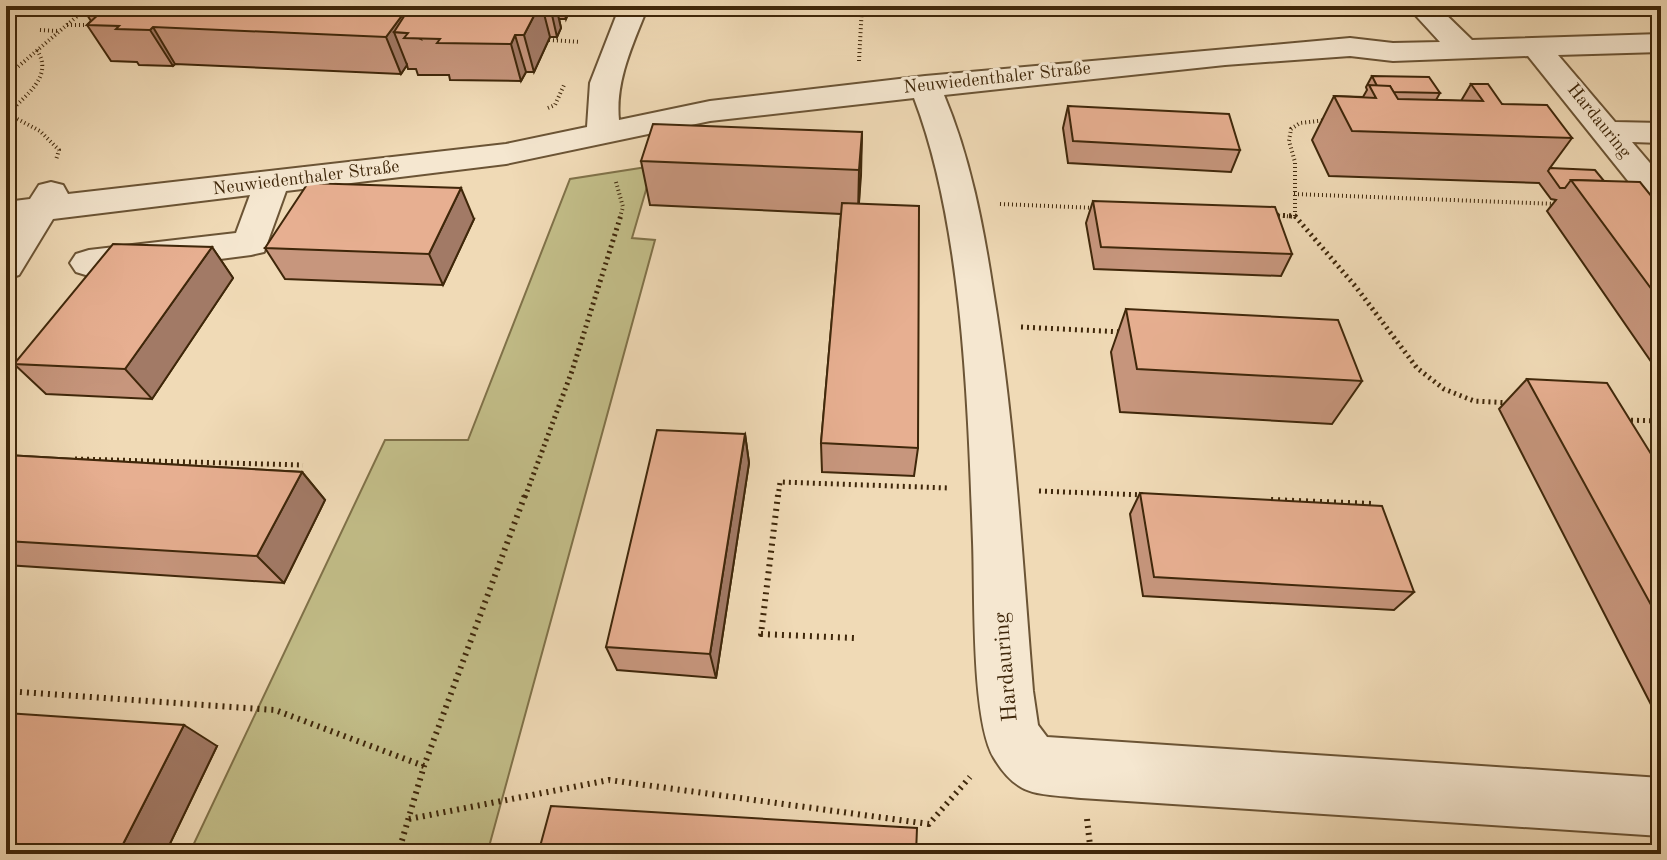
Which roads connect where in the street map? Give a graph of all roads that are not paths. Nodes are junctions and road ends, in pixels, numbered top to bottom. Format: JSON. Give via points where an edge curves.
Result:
{"nodes":[{"id":1,"x":634,"y":6,"type":"edge"},
{"id":2,"x":1421,"y":6,"type":"edge"},
{"id":3,"x":1661,"y":43,"type":"edge"},
{"id":4,"x":1535,"y":46,"type":"junction"},
{"id":5,"x":1463,"y":48,"type":"junction"},
{"id":6,"x":929,"y":94,"type":"junction"},
{"id":7,"x":604,"y":131,"type":"junction"},
{"id":8,"x":1608,"y":132,"type":"junction"},
{"id":9,"x":1661,"y":133,"type":"edge"},
{"id":10,"x":1654,"y":181,"type":"edge"},
{"id":11,"x":272,"y":182,"type":"junction"},
{"id":12,"x":27,"y":199,"type":"edge"},
{"id":13,"x":89,"y":263,"type":"dead end"},
{"id":14,"x":6,"y":266,"type":"edge"},
{"id":15,"x":1661,"y":807,"type":"edge"}],
"edges":[{"from":1,"to":7,"type":"street","via":[[607,77],[600,113]]},
{"from":2,"to":5,"type":"street"},
{"from":3,"to":4,"type":"street","name":"Neuwiedenthaler Straße"},
{"from":4,"to":5,"type":"street","name":"Neuwiedenthaler Straße"},
{"from":4,"to":8,"type":"street","name":"Hardauring"},
{"from":5,"to":6,"type":"street","name":"Neuwiedenthaler Straße","via":[[1393,52],[1364,63]]},
{"from":6,"to":7,"type":"street","name":"Neuwiedenthaler Straße","via":[[711,129]]},
{"from":6,"to":7,"type":"street","name":"Neuwiedenthaler Straße","via":[[863,93],[710,111]]},
{"from":6,"to":15,"type":"street","name":"Hardauring","via":[[960,203],[980,325],[1012,736],[1032,764]]},
{"from":7,"to":11,"type":"street","name":"Neuwiedenthaler Straße","via":[[506,154]]},
{"from":7,"to":12,"type":"street","name":"Neuwiedenthaler Straße","via":[[508,134]]},
{"from":8,"to":9,"type":"street"},
{"from":8,"to":10,"type":"street","name":"Hardauring"},
{"from":11,"to":12,"type":"street","name":"Neuwiedenthaler Straße"},
{"from":11,"to":13,"type":"street","via":[[251,243]]},
{"from":12,"to":14,"type":"street"}]}
